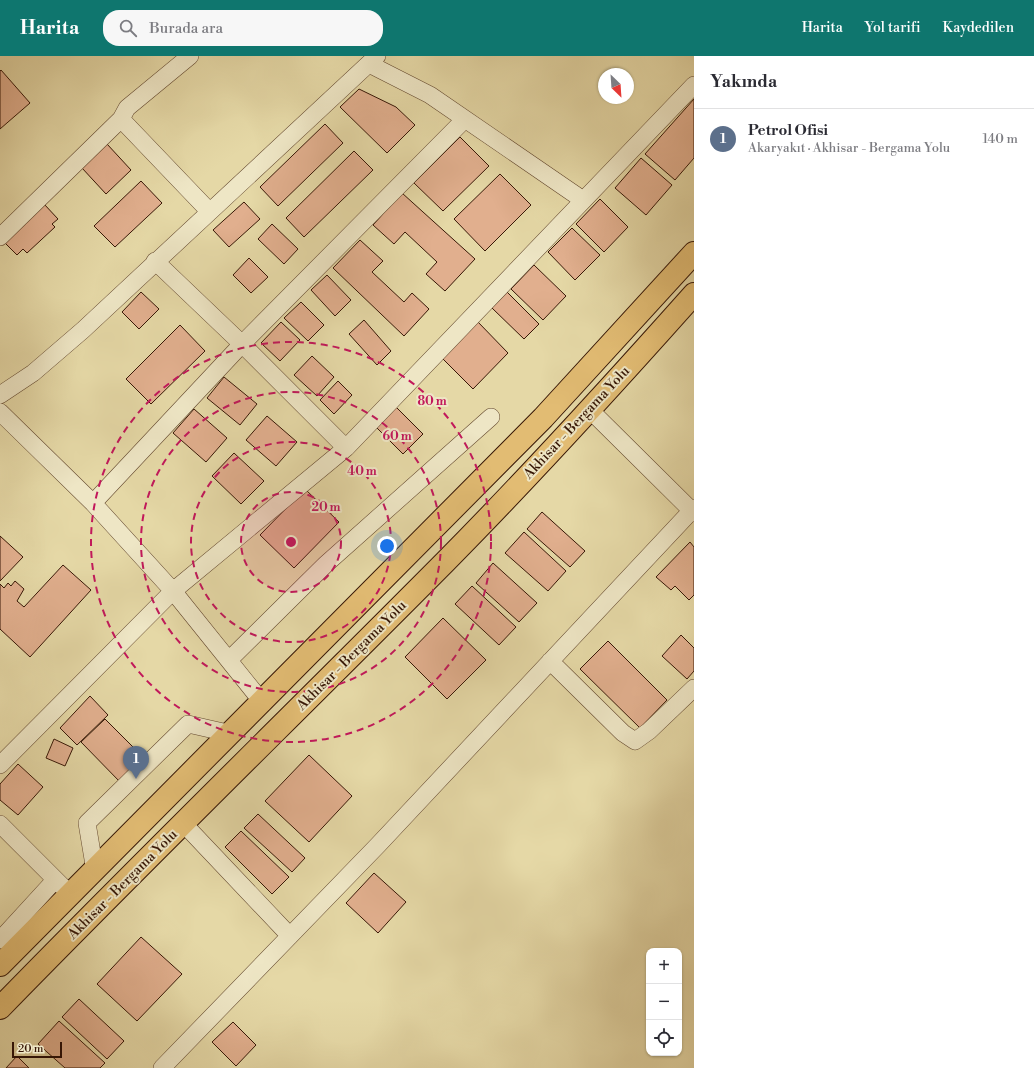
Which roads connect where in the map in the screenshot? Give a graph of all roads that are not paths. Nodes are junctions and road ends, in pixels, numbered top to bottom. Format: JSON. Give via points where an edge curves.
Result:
{"nodes":[{"id":1,"x":190,"y":56,"type":"edge"},
{"id":2,"x":373,"y":60,"type":"edge"},
{"id":3,"x":694,"y":85,"type":"edge"},
{"id":4,"x":121,"y":119,"type":"junction"},
{"id":5,"x":465,"y":119,"type":"junction"},
{"id":6,"x":583,"y":200,"type":"junction"},
{"id":7,"x":209,"y":211,"type":"junction"},
{"id":8,"x":0,"y":237,"type":"edge"},
{"id":9,"x":694,"y":253,"type":"edge"},
{"id":10,"x":155,"y":261,"type":"junction"},
{"id":11,"x":694,"y":294,"type":"edge"},
{"id":12,"x":242,"y":344,"type":"junction"},
{"id":13,"x":0,"y":395,"type":"edge"},
{"id":14,"x":589,"y":409,"type":"junction"},
{"id":15,"x":0,"y":412,"type":"edge"},
{"id":16,"x":491,"y":417,"type":"dead end"},
{"id":17,"x":346,"y":448,"type":"junction"},
{"id":18,"x":93,"y":503,"type":"junction"},
{"id":19,"x":693,"y":511,"type":"edge"},
{"id":20,"x":173,"y":591,"type":"junction"},
{"id":21,"x":229,"y":660,"type":"junction"},
{"id":22,"x":550,"y":660,"type":"junction"},
{"id":23,"x":694,"y":688,"type":"edge"},
{"id":24,"x":262,"y":703,"type":"junction"},
{"id":25,"x":232,"y":734,"type":"junction"},
{"id":26,"x":0,"y":765,"type":"edge"},
{"id":27,"x":182,"y":823,"type":"junction"},
{"id":28,"x":0,"y":824,"type":"edge"},
{"id":29,"x":95,"y":871,"type":"junction"},
{"id":30,"x":55,"y":880,"type":"junction"},
{"id":31,"x":71,"y":895,"type":"junction"},
{"id":32,"x":290,"y":936,"type":"junction"},
{"id":33,"x":0,"y":940,"type":"edge"},
{"id":34,"x":0,"y":966,"type":"edge"},
{"id":35,"x":0,"y":1008,"type":"edge"},
{"id":36,"x":162,"y":1068,"type":"edge"}],
"edges":[{"from":1,"to":4,"type":"street","via":[[127,108]]},
{"from":2,"to":5,"type":"street"},
{"from":2,"to":7,"type":"street"},
{"from":3,"to":6,"type":"street"},
{"from":4,"to":7,"type":"street"},
{"from":4,"to":8,"type":"street"},
{"from":5,"to":6,"type":"street"},
{"from":5,"to":12,"type":"street"},
{"from":6,"to":17,"type":"street"},
{"from":7,"to":10,"type":"street"},
{"from":9,"to":24,"type":"main road","name":"Akhisar - Bergama Yolu","via":[[543,418]]},
{"from":10,"to":12,"type":"street"},
{"from":10,"to":13,"type":"street","via":[[83,330],[33,373]]},
{"from":11,"to":14,"type":"main road","name":"Akhisar - Bergama Yolu"},
{"from":12,"to":17,"type":"street"},
{"from":12,"to":18,"type":"street"},
{"from":14,"to":19,"type":"street"},
{"from":14,"to":27,"type":"main road","name":"Akhisar - Bergama Yolu","via":[[447,560]]},
{"from":15,"to":18,"type":"street"},
{"from":16,"to":21,"type":"street","via":[[326,564]]},
{"from":17,"to":20,"type":"street"},
{"from":18,"to":20,"type":"street"},
{"from":19,"to":22,"type":"street"},
{"from":20,"to":21,"type":"street"},
{"from":20,"to":26,"type":"street"},
{"from":21,"to":24,"type":"street"},
{"from":22,"to":23,"type":"street","via":[[623,733],[635,741]]},
{"from":22,"to":32,"type":"street"},
{"from":24,"to":25,"type":"main road","name":"Akhisar - Bergama Yolu"},
{"from":25,"to":29,"type":"main road","name":"Akhisar - Bergama Yolu"},
{"from":25,"to":29,"type":"street","via":[[188,724],[87,823]]},
{"from":27,"to":32,"type":"street"},
{"from":27,"to":35,"type":"main road","name":"Akhisar - Bergama Yolu"},
{"from":28,"to":30,"type":"street"},
{"from":29,"to":31,"type":"main road","name":"Akhisar - Bergama Yolu"},
{"from":30,"to":31,"type":"street"},
{"from":30,"to":33,"type":"street"},
{"from":31,"to":34,"type":"main road","name":"Akhisar - Bergama Yolu"},
{"from":32,"to":36,"type":"street"}]}
